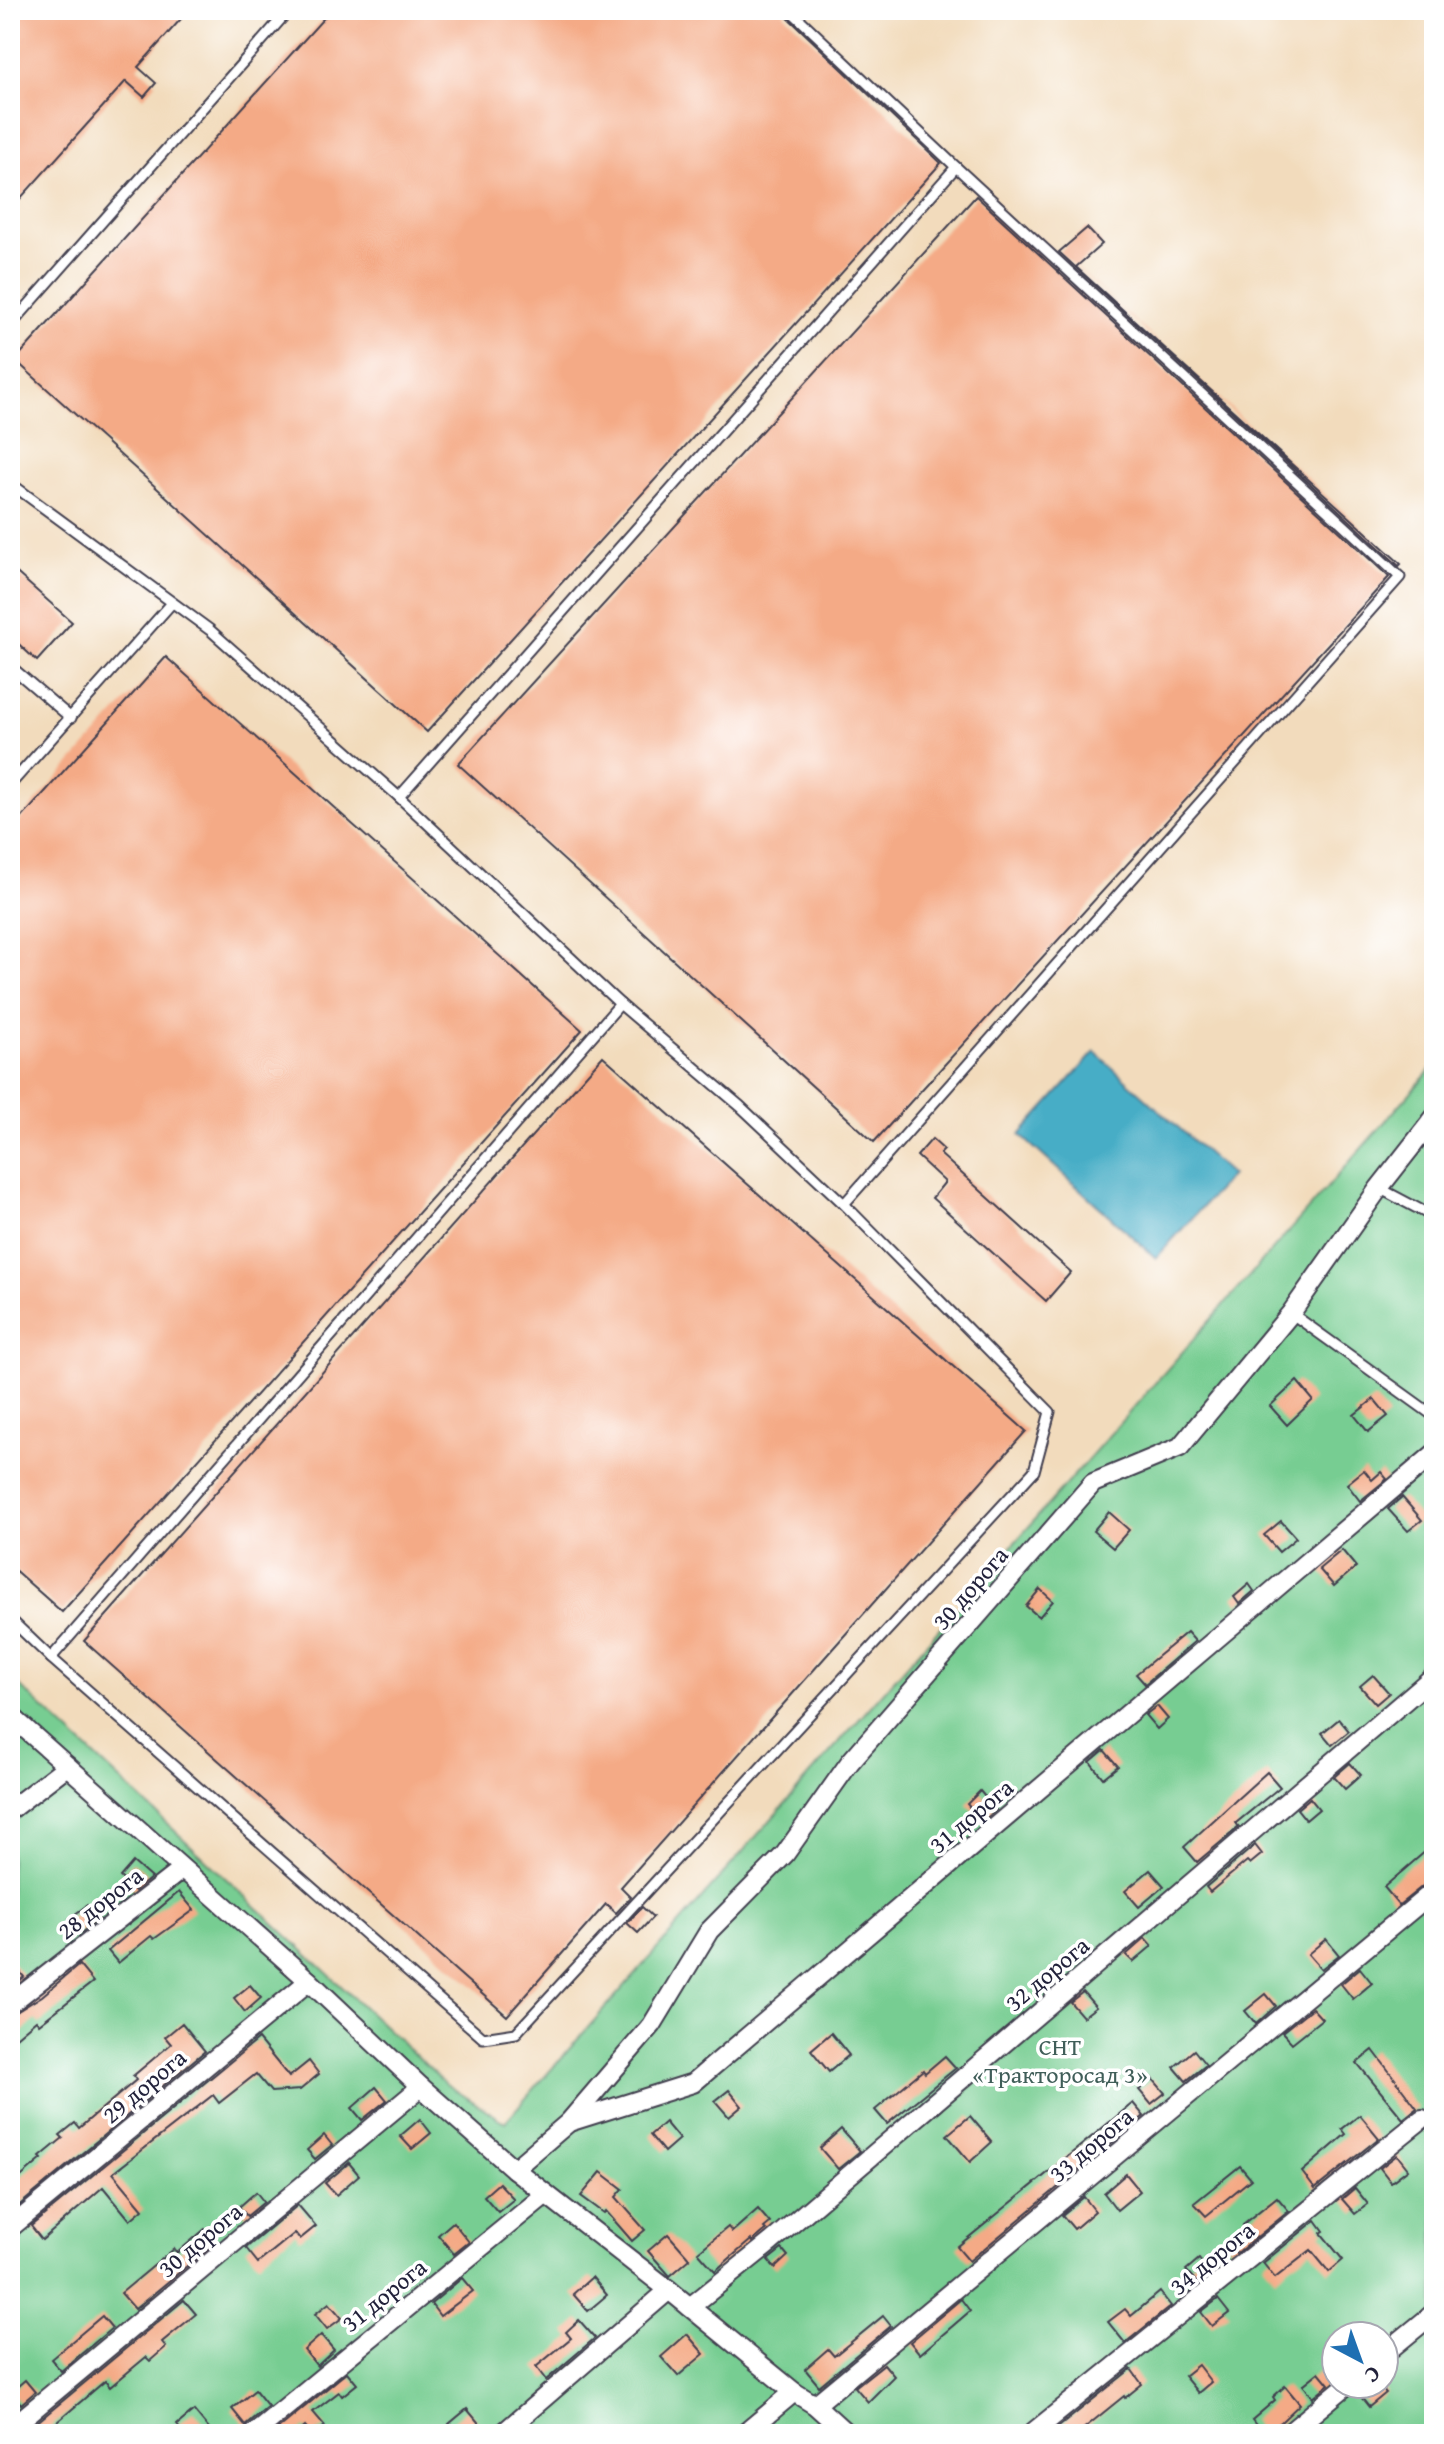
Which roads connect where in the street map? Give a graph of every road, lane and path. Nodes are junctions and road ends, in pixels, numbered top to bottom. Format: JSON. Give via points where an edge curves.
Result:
{"nodes":[{"id":1,"x":289,"y":10,"type":"edge"},
{"id":2,"x":790,"y":10,"type":"edge"},
{"id":3,"x":956,"y":167,"type":"junction"},
{"id":4,"x":10,"y":326,"type":"edge"},
{"id":5,"x":10,"y":483,"type":"edge"},
{"id":6,"x":172,"y":603,"type":"junction"},
{"id":7,"x":10,"y":666,"type":"edge"},
{"id":8,"x":71,"y":718,"type":"junction"},
{"id":9,"x":10,"y":785,"type":"edge"},
{"id":10,"x":399,"y":797,"type":"junction"},
{"id":11,"x":620,"y":1004,"type":"junction"},
{"id":12,"x":1434,"y":1118,"type":"edge"},
{"id":13,"x":1379,"y":1188,"type":"junction"},
{"id":14,"x":844,"y":1204,"type":"junction"},
{"id":15,"x":1434,"y":1217,"type":"edge"},
{"id":16,"x":1291,"y":1313,"type":"junction"},
{"id":17,"x":1434,"y":1416,"type":"edge"},
{"id":18,"x":1434,"y":1454,"type":"edge"},
{"id":19,"x":10,"y":1619,"type":"edge"},
{"id":20,"x":51,"y":1658,"type":"junction"},
{"id":21,"x":1434,"y":1676,"type":"edge"},
{"id":22,"x":10,"y":1715,"type":"edge"},
{"id":23,"x":67,"y":1766,"type":"junction"},
{"id":24,"x":10,"y":1810,"type":"edge"},
{"id":25,"x":181,"y":1870,"type":"junction"},
{"id":26,"x":1434,"y":1891,"type":"edge"},
{"id":27,"x":309,"y":1981,"type":"junction"},
{"id":28,"x":10,"y":2004,"type":"edge"},
{"id":29,"x":421,"y":2087,"type":"junction"},
{"id":30,"x":1422,"y":2119,"type":"dead end"},
{"id":31,"x":569,"y":2122,"type":"junction"},
{"id":32,"x":514,"y":2169,"type":"junction"},
{"id":33,"x":546,"y":2194,"type":"junction"},
{"id":34,"x":10,"y":2228,"type":"edge"},
{"id":35,"x":669,"y":2290,"type":"junction"},
{"id":36,"x":690,"y":2307,"type":"junction"},
{"id":37,"x":1434,"y":2313,"type":"edge"},
{"id":38,"x":1400,"y":2341,"type":"edge"},
{"id":39,"x":794,"y":2392,"type":"junction"},
{"id":40,"x":1329,"y":2400,"type":"edge"},
{"id":41,"x":815,"y":2405,"type":"junction"},
{"id":42,"x":10,"y":2429,"type":"edge"},
{"id":43,"x":253,"y":2434,"type":"edge"},
{"id":44,"x":502,"y":2434,"type":"edge"},
{"id":45,"x":744,"y":2434,"type":"edge"},
{"id":46,"x":847,"y":2434,"type":"edge"},
{"id":47,"x":1031,"y":2434,"type":"edge"},
{"id":48,"x":1288,"y":2434,"type":"edge"}],
"edges":[{"from":1,"to":4,"type":"lane"},
{"from":2,"to":3,"type":"lane"},
{"from":3,"to":10,"type":"lane"},
{"from":3,"to":14,"type":"lane","via":[[1400,577]]},
{"from":5,"to":6,"type":"lane"},
{"from":6,"to":8,"type":"lane"},
{"from":6,"to":10,"type":"lane","via":[[210,630]]},
{"from":7,"to":8,"type":"lane"},
{"from":8,"to":9,"type":"lane"},
{"from":10,"to":11,"type":"lane"},
{"from":11,"to":14,"type":"lane"},
{"from":11,"to":20,"type":"lane"},
{"from":12,"to":13,"type":"street","name":"30 дорога"},
{"from":13,"to":15,"type":"lane"},
{"from":13,"to":16,"type":"street","name":"30 дорога"},
{"from":14,"to":20,"type":"lane","via":[[1050,1412],[1034,1471],[516,2033],[483,2038]]},
{"from":16,"to":17,"type":"lane"},
{"from":16,"to":31,"type":"street","name":"30 дорога","via":[[1180,1447],[1093,1483],[850,1762],[785,1854],[709,1931],[652,2025]]},
{"from":18,"to":31,"type":"street","name":"31 дорога","via":[[693,2083]]},
{"from":19,"to":20,"type":"lane"},
{"from":21,"to":36,"type":"street","name":"32 дорога"},
{"from":22,"to":23,"type":"street"},
{"from":23,"to":24,"type":"street"},
{"from":23,"to":25,"type":"street"},
{"from":25,"to":27,"type":"street"},
{"from":25,"to":28,"type":"street","name":"28 дорога"},
{"from":26,"to":41,"type":"street","name":"33 дорога"},
{"from":27,"to":29,"type":"street"},
{"from":27,"to":34,"type":"street","name":"29 дорога"},
{"from":29,"to":32,"type":"street"},
{"from":29,"to":42,"type":"street","name":"30 дорога"},
{"from":30,"to":47,"type":"street","name":"34 дорога"},
{"from":31,"to":32,"type":"street","name":"31 дорога"},
{"from":32,"to":33,"type":"street"},
{"from":33,"to":35,"type":"street"},
{"from":33,"to":43,"type":"street","name":"31 дорога"},
{"from":35,"to":36,"type":"street"},
{"from":35,"to":44,"type":"street"},
{"from":36,"to":39,"type":"street"},
{"from":37,"to":38,"type":"street"},
{"from":39,"to":41,"type":"street"},
{"from":39,"to":45,"type":"street"},
{"from":40,"to":48,"type":"street"},
{"from":41,"to":46,"type":"street"}]}
